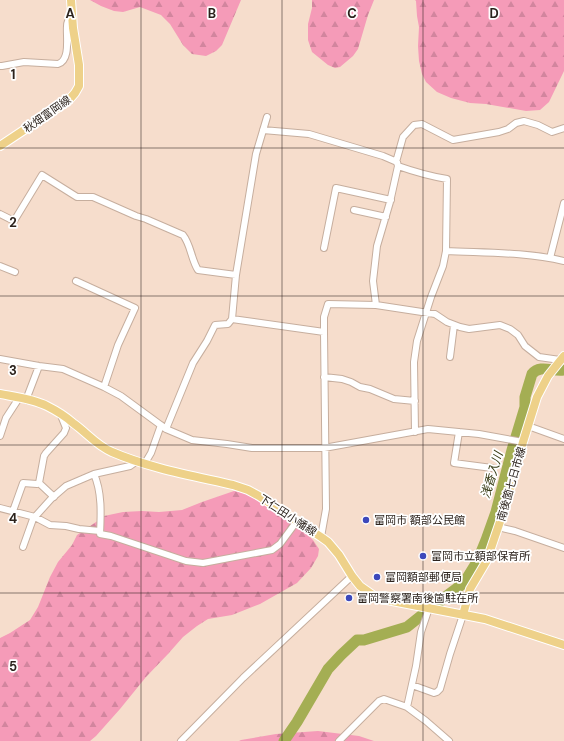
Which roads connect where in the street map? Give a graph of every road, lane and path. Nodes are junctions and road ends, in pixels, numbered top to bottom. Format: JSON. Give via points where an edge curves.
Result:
{"nodes":[{"id":1,"x":71,"y":0,"type":"edge"},
{"id":2,"x":72,"y":14,"type":"junction"},
{"id":3,"x":0,"y":66,"type":"edge"},
{"id":4,"x":267,"y":117,"type":"dead end"},
{"id":5,"x":564,"y":128,"type":"edge"},
{"id":6,"x":263,"y":130,"type":"junction"},
{"id":7,"x":0,"y":146,"type":"edge"},
{"id":8,"x":397,"y":164,"type":"junction"},
{"id":9,"x":391,"y":200,"type":"junction"},
{"id":10,"x":564,"y":202,"type":"edge"},
{"id":11,"x":354,"y":210,"type":"dead end"},
{"id":12,"x":0,"y":214,"type":"edge"},
{"id":13,"x":386,"y":217,"type":"junction"},
{"id":14,"x":324,"y":248,"type":"dead end"},
{"id":15,"x":446,"y":251,"type":"junction"},
{"id":16,"x":550,"y":258,"type":"junction"},
{"id":17,"x":564,"y":261,"type":"edge"},
{"id":18,"x":0,"y":266,"type":"edge"},
{"id":19,"x":14,"y":272,"type":"dead end"},
{"id":20,"x":236,"y":275,"type":"junction"},
{"id":21,"x":76,"y":281,"type":"dead end"},
{"id":22,"x":376,"y":306,"type":"junction"},
{"id":23,"x":426,"y":313,"type":"junction"},
{"id":24,"x":232,"y":319,"type":"junction"},
{"id":25,"x":454,"y":325,"type":"junction"},
{"id":26,"x":324,"y":332,"type":"junction"},
{"id":27,"x":450,"y":358,"type":"dead end"},
{"id":28,"x":0,"y":359,"type":"edge"},
{"id":29,"x":560,"y":360,"type":"edge"},
{"id":30,"x":39,"y":366,"type":"junction"},
{"id":31,"x":324,"y":377,"type":"junction"},
{"id":32,"x":104,"y":387,"type":"junction"},
{"id":33,"x":0,"y":394,"type":"edge"},
{"id":34,"x":23,"y":399,"type":"junction"},
{"id":35,"x":415,"y":401,"type":"junction"},
{"id":36,"x":60,"y":413,"type":"junction"},
{"id":37,"x":161,"y":425,"type":"junction"},
{"id":38,"x":528,"y":426,"type":"junction"},
{"id":39,"x":166,"y":429,"type":"junction"},
{"id":40,"x":415,"y":432,"type":"junction"},
{"id":41,"x":459,"y":432,"type":"junction"},
{"id":42,"x":0,"y":436,"type":"edge"},
{"id":43,"x":564,"y":438,"type":"edge"},
{"id":44,"x":517,"y":441,"type":"junction"},
{"id":45,"x":324,"y":448,"type":"junction"},
{"id":46,"x":141,"y":462,"type":"junction"},
{"id":47,"x":492,"y":468,"type":"dead end"},
{"id":48,"x":94,"y":474,"type":"junction"},
{"id":49,"x":39,"y":483,"type":"junction"},
{"id":50,"x":54,"y":496,"type":"junction"},
{"id":51,"x":0,"y":508,"type":"edge"},
{"id":52,"x":13,"y":512,"type":"junction"},
{"id":53,"x":35,"y":517,"type":"junction"},
{"id":54,"x":297,"y":521,"type":"junction"},
{"id":55,"x":498,"y":527,"type":"junction"},
{"id":56,"x":100,"y":531,"type":"junction"},
{"id":57,"x":321,"y":537,"type":"junction"},
{"id":58,"x":23,"y":548,"type":"dead end"},
{"id":59,"x":564,"y":548,"type":"edge"},
{"id":60,"x":352,"y":576,"type":"junction"},
{"id":61,"x":429,"y":608,"type":"junction"},
{"id":62,"x":463,"y":615,"type":"junction"},
{"id":63,"x":564,"y":645,"type":"edge"},
{"id":64,"x":412,"y":685,"type":"junction"},
{"id":65,"x":407,"y":707,"type":"junction"},
{"id":66,"x":181,"y":741,"type":"edge"},
{"id":67,"x":339,"y":741,"type":"edge"},
{"id":68,"x":449,"y":741,"type":"edge"}],
"edges":[{"from":1,"to":2,"type":"main road","name":"秋畑富岡線"},
{"from":2,"to":3,"type":"street","via":[[68,21],[67,50],[62,63],[24,62]]},
{"from":2,"to":7,"type":"main road","name":"秋畑富岡線","via":[[79,65],[79,86],[68,101]]},
{"from":4,"to":6,"type":"street"},
{"from":5,"to":8,"type":"street","via":[[552,132],[524,121],[499,132],[453,140],[422,124],[414,125],[403,137]]},
{"from":6,"to":8,"type":"street","via":[[309,134],[383,156]]},
{"from":6,"to":20,"type":"street","via":[[256,154]]},
{"from":8,"to":9,"type":"street"},
{"from":8,"to":15,"type":"street","via":[[428,176],[447,179]]},
{"from":9,"to":13,"type":"street"},
{"from":9,"to":14,"type":"street","via":[[336,188]]},
{"from":10,"to":16,"type":"street"},
{"from":11,"to":13,"type":"street"},
{"from":12,"to":20,"type":"street","via":[[14,221],[42,176],[77,197],[93,197],[183,235],[187,239],[198,270]]},
{"from":13,"to":22,"type":"street","via":[[377,246],[374,281]]},
{"from":15,"to":16,"type":"street"},
{"from":15,"to":23,"type":"street"},
{"from":16,"to":17,"type":"street"},
{"from":18,"to":19,"type":"street"},
{"from":20,"to":24,"type":"street"},
{"from":21,"to":32,"type":"street","via":[[135,308],[118,345]]},
{"from":22,"to":23,"type":"street"},
{"from":22,"to":26,"type":"street","via":[[328,304],[324,317]]},
{"from":23,"to":25,"type":"street","via":[[435,314]]},
{"from":23,"to":35,"type":"street","via":[[414,362]]},
{"from":24,"to":26,"type":"street"},
{"from":24,"to":39,"type":"street","via":[[228,324],[215,325],[193,363]]},
{"from":25,"to":27,"type":"street"},
{"from":25,"to":29,"type":"street","via":[[469,329],[500,325],[510,328],[525,346],[539,357]]},
{"from":26,"to":31,"type":"street"},
{"from":28,"to":30,"type":"street"},
{"from":29,"to":38,"type":"main road","name":"南後箇七日市線","via":[[543,384]]},
{"from":30,"to":32,"type":"street","via":[[64,369]]},
{"from":30,"to":34,"type":"street"},
{"from":31,"to":35,"type":"street","via":[[342,379],[394,399]]},
{"from":31,"to":45,"type":"street"},
{"from":32,"to":37,"type":"street"},
{"from":33,"to":34,"type":"main road","name":"下仁田小幡線"},
{"from":34,"to":36,"type":"main road","name":"下仁田小幡線","via":[[46,405]]},
{"from":34,"to":42,"type":"street","via":[[6,418]]},
{"from":35,"to":40,"type":"street"},
{"from":36,"to":46,"type":"main road","name":"下仁田小幡線","via":[[104,448]]},
{"from":36,"to":49,"type":"street","via":[[66,428],[44,456]]},
{"from":37,"to":39,"type":"street"},
{"from":37,"to":46,"type":"street","via":[[152,453]]},
{"from":38,"to":43,"type":"street"},
{"from":38,"to":44,"type":"main road","name":"南後箇七日市線"},
{"from":39,"to":45,"type":"street","via":[[192,440],[252,448]]},
{"from":40,"to":41,"type":"street","via":[[428,429]]},
{"from":40,"to":45,"type":"street"},
{"from":41,"to":44,"type":"street"},
{"from":41,"to":47,"type":"street","via":[[454,463]]},
{"from":44,"to":55,"type":"main road","name":"南後箇七日市線","via":[[506,504]]},
{"from":45,"to":57,"type":"street","via":[[326,509]]},
{"from":46,"to":48,"type":"street"},
{"from":46,"to":54,"type":"main road","name":"下仁田小幡線","via":[[248,490]]},
{"from":48,"to":50,"type":"street","via":[[66,486]]},
{"from":48,"to":56,"type":"street","via":[[101,505]]},
{"from":49,"to":50,"type":"street"},
{"from":49,"to":52,"type":"street","via":[[23,483]]},
{"from":50,"to":53,"type":"street"},
{"from":51,"to":52,"type":"street"},
{"from":52,"to":53,"type":"street"},
{"from":53,"to":56,"type":"street","via":[[50,525]]},
{"from":53,"to":58,"type":"street"},
{"from":54,"to":56,"type":"street","via":[[280,544],[272,550],[203,563],[186,561],[100,534]]},
{"from":54,"to":57,"type":"main road","name":"下仁田小幡線"},
{"from":55,"to":59,"type":"street"},
{"from":55,"to":62,"type":"main road","name":"南後箇七日市線","via":[[486,562],[470,589]]},
{"from":57,"to":60,"type":"main road","name":"下仁田小幡線","via":[[339,555]]},
{"from":60,"to":61,"type":"main road","name":"下仁田小幡線","via":[[360,586],[378,598]]},
{"from":60,"to":66,"type":"street"},
{"from":61,"to":62,"type":"main road","name":"下仁田小幡線"},
{"from":61,"to":64,"type":"street","via":[[421,632]]},
{"from":62,"to":63,"type":"main road","name":"下仁田小幡線","via":[[485,619]]},
{"from":62,"to":64,"type":"street","via":[[440,690],[434,693]]},
{"from":64,"to":65,"type":"street"},
{"from":65,"to":67,"type":"street","via":[[384,699],[380,701]]},
{"from":65,"to":68,"type":"street"}]}
